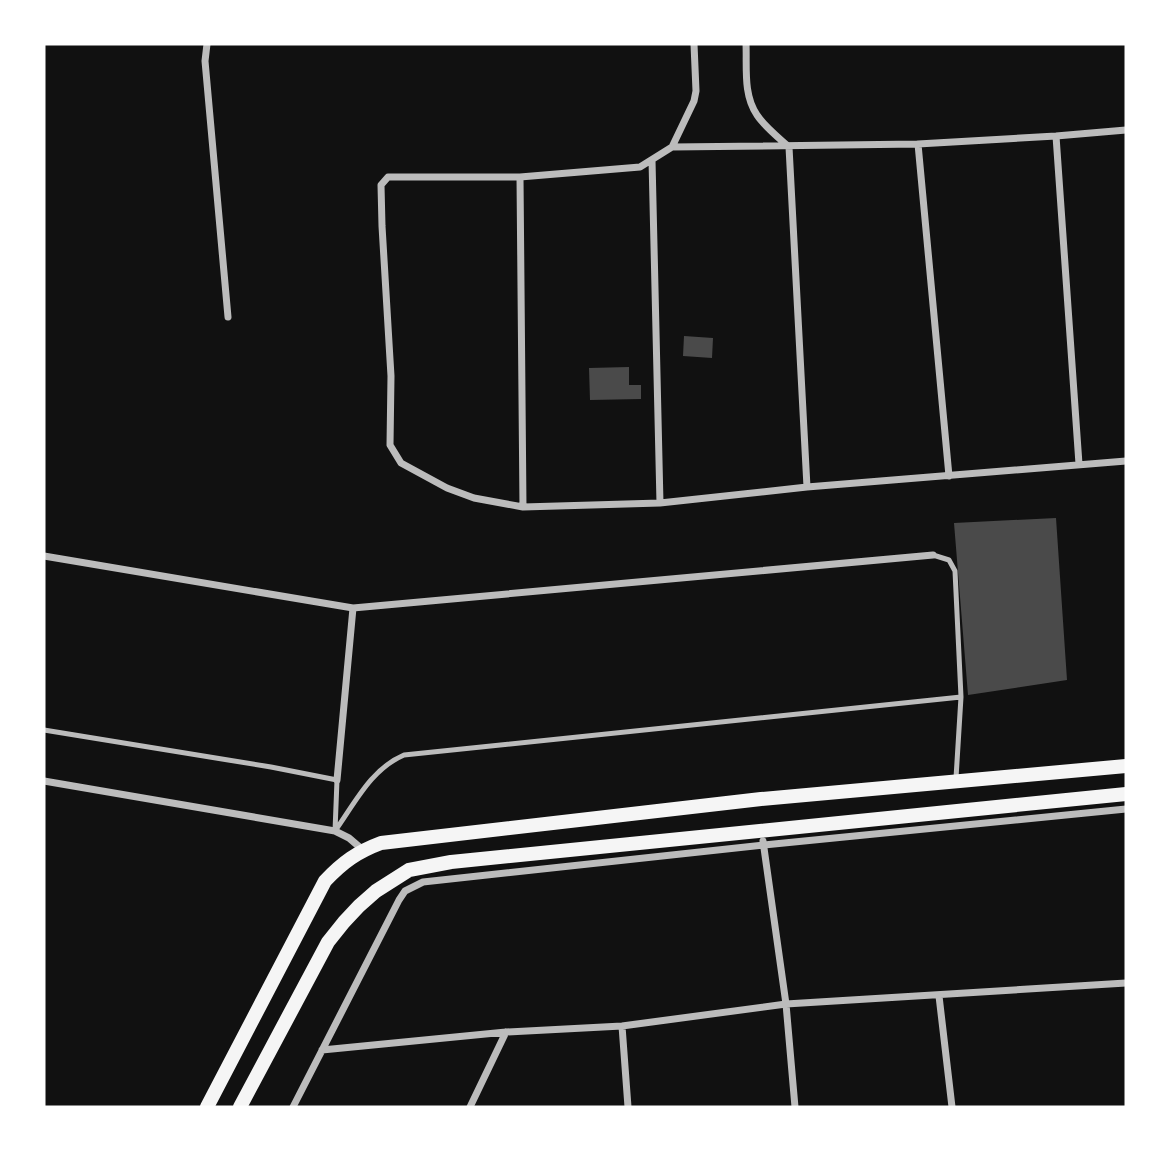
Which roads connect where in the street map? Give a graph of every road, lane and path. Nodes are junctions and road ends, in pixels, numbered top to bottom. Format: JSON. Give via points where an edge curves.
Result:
{"nodes":[{"id":1,"x":207,"y":44,"type":"edge"},
{"id":2,"x":694,"y":44,"type":"edge"},
{"id":3,"x":746,"y":44,"type":"edge"},
{"id":4,"x":1126,"y":130,"type":"edge"},
{"id":5,"x":1056,"y":136,"type":"junction"},
{"id":6,"x":918,"y":144,"type":"junction"},
{"id":7,"x":672,"y":147,"type":"junction"},
{"id":8,"x":789,"y":147,"type":"junction"},
{"id":9,"x":652,"y":160,"type":"junction"},
{"id":10,"x":520,"y":177,"type":"junction"},
{"id":11,"x":228,"y":317,"type":"dead end"},
{"id":12,"x":1126,"y":461,"type":"edge"},
{"id":13,"x":1079,"y":464,"type":"junction"},
{"id":14,"x":949,"y":476,"type":"junction"},
{"id":15,"x":807,"y":488,"type":"junction"},
{"id":16,"x":660,"y":503,"type":"junction"},
{"id":17,"x":523,"y":507,"type":"junction"},
{"id":18,"x":933,"y":555,"type":"joint"},
{"id":19,"x":44,"y":556,"type":"edge"},
{"id":20,"x":353,"y":608,"type":"junction"},
{"id":21,"x":961,"y":697,"type":"junction"},
{"id":22,"x":44,"y":730,"type":"edge"},
{"id":23,"x":1126,"y":766,"type":"edge"},
{"id":24,"x":337,"y":780,"type":"junction"},
{"id":25,"x":44,"y":781,"type":"edge"},
{"id":26,"x":956,"y":782,"type":"junction"},
{"id":27,"x":1126,"y":794,"type":"edge"},
{"id":28,"x":1126,"y":809,"type":"edge"},
{"id":29,"x":335,"y":831,"type":"junction"},
{"id":30,"x":762,"y":837,"type":"junction"},
{"id":31,"x":363,"y":850,"type":"junction"},
{"id":32,"x":1126,"y":983,"type":"edge"},
{"id":33,"x":939,"y":996,"type":"junction"},
{"id":34,"x":786,"y":1004,"type":"junction"},
{"id":35,"x":622,"y":1026,"type":"junction"},
{"id":36,"x":506,"y":1032,"type":"junction"},
{"id":37,"x":322,"y":1050,"type":"junction"},
{"id":38,"x":206,"y":1107,"type":"edge"},
{"id":39,"x":240,"y":1107,"type":"edge"},
{"id":40,"x":293,"y":1107,"type":"edge"},
{"id":41,"x":470,"y":1107,"type":"edge"},
{"id":42,"x":628,"y":1107,"type":"edge"},
{"id":43,"x":795,"y":1107,"type":"edge"},
{"id":44,"x":952,"y":1107,"type":"edge"}],
"edges":[{"from":1,"to":11,"type":"street"},
{"from":2,"to":7,"type":"street","via":[[694,101]]},
{"from":3,"to":8,"type":"street","via":[[750,102]]},
{"from":4,"to":5,"type":"street"},
{"from":5,"to":6,"type":"street"},
{"from":5,"to":13,"type":"street"},
{"from":6,"to":8,"type":"street"},
{"from":6,"to":14,"type":"street"},
{"from":7,"to":8,"type":"street"},
{"from":7,"to":9,"type":"street"},
{"from":8,"to":15,"type":"street"},
{"from":9,"to":10,"type":"street","via":[[640,167]]},
{"from":9,"to":16,"type":"street"},
{"from":10,"to":17,"type":"street"},
{"from":10,"to":17,"type":"street","via":[[388,177],[381,185],[390,444],[401,463],[447,488]]},
{"from":12,"to":13,"type":"street"},
{"from":13,"to":14,"type":"street"},
{"from":14,"to":15,"type":"street"},
{"from":15,"to":16,"type":"street"},
{"from":16,"to":17,"type":"street"},
{"from":18,"to":20,"type":"street"},
{"from":18,"to":21,"type":"lane","via":[[949,560],[955,571]]},
{"from":19,"to":20,"type":"street"},
{"from":20,"to":24,"type":"street"},
{"from":21,"to":26,"type":"lane"},
{"from":21,"to":29,"type":"lane","via":[[404,755],[371,778]]},
{"from":22,"to":24,"type":"lane"},
{"from":23,"to":26,"type":"main road"},
{"from":24,"to":29,"type":"lane"},
{"from":25,"to":29,"type":"street"},
{"from":26,"to":31,"type":"main road","via":[[416,838]]},
{"from":27,"to":30,"type":"main road"},
{"from":28,"to":30,"type":"street"},
{"from":29,"to":31,"type":"street"},
{"from":30,"to":34,"type":"street"},
{"from":30,"to":37,"type":"street","via":[[413,886],[399,900]]},
{"from":30,"to":39,"type":"main road","via":[[451,862],[409,870],[359,906],[328,942]]},
{"from":31,"to":38,"type":"main road","via":[[325,881]]},
{"from":32,"to":33,"type":"street"},
{"from":33,"to":34,"type":"street"},
{"from":33,"to":44,"type":"street"},
{"from":34,"to":35,"type":"street"},
{"from":34,"to":43,"type":"street"},
{"from":35,"to":36,"type":"street"},
{"from":35,"to":42,"type":"street"},
{"from":36,"to":37,"type":"street"},
{"from":36,"to":41,"type":"street"},
{"from":37,"to":40,"type":"street"}]}
